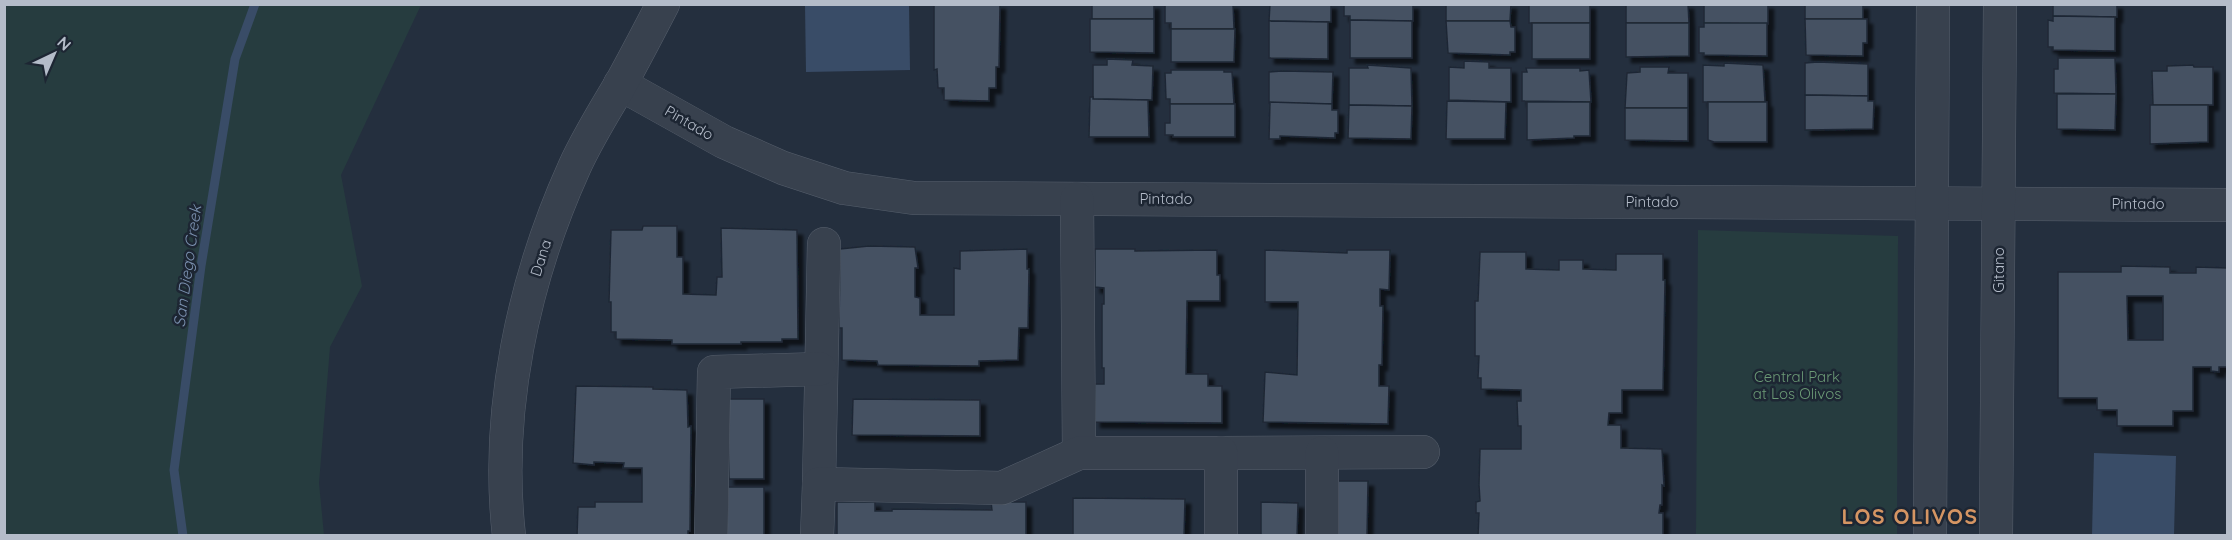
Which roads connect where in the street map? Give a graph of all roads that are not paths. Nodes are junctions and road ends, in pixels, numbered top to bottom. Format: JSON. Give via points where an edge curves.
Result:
{"nodes":[{"id":1,"x":663,"y":4,"type":"edge"},
{"id":2,"x":1933,"y":4,"type":"edge"},
{"id":3,"x":2000,"y":4,"type":"edge"},
{"id":4,"x":620,"y":84,"type":"junction"},
{"id":5,"x":1077,"y":199,"type":"junction"},
{"id":6,"x":1932,"y":203,"type":"junction"},
{"id":7,"x":1999,"y":203,"type":"junction"},
{"id":8,"x":2228,"y":204,"type":"edge"},
{"id":9,"x":824,"y":244,"type":"dead end"},
{"id":10,"x":820,"y":369,"type":"junction"},
{"id":11,"x":1423,"y":452,"type":"dead end"},
{"id":12,"x":1079,"y":453,"type":"junction"},
{"id":13,"x":1221,"y":453,"type":"junction"},
{"id":14,"x":1322,"y":453,"type":"junction"},
{"id":15,"x":819,"y":484,"type":"junction"},
{"id":16,"x":509,"y":536,"type":"edge"},
{"id":17,"x":711,"y":536,"type":"edge"},
{"id":18,"x":817,"y":536,"type":"edge"},
{"id":19,"x":1221,"y":536,"type":"edge"},
{"id":20,"x":1322,"y":536,"type":"edge"},
{"id":21,"x":1930,"y":536,"type":"edge"},
{"id":22,"x":1996,"y":536,"type":"edge"}],
"edges":[{"from":1,"to":4,"type":"street","name":"Dana"},
{"from":2,"to":6,"type":"street"},
{"from":3,"to":7,"type":"street","name":"Gitano"},
{"from":4,"to":5,"type":"street","name":"Pintado","via":[[724,142],[783,168],[844,188],[914,198]]},
{"from":4,"to":16,"type":"street","name":"Dana","via":[[574,168],[526,301],[507,417]]},
{"from":5,"to":6,"type":"street","name":"Pintado"},
{"from":5,"to":12,"type":"street"},
{"from":6,"to":7,"type":"street","name":"Pintado"},
{"from":6,"to":21,"type":"street"},
{"from":7,"to":8,"type":"street","name":"Pintado"},
{"from":7,"to":22,"type":"street","name":"Gitano"},
{"from":9,"to":10,"type":"street"},
{"from":10,"to":15,"type":"street"},
{"from":10,"to":17,"type":"street","via":[[714,372]]},
{"from":11,"to":14,"type":"street"},
{"from":12,"to":13,"type":"street"},
{"from":12,"to":15,"type":"street","via":[[1002,488]]},
{"from":13,"to":14,"type":"street"},
{"from":13,"to":19,"type":"street"},
{"from":14,"to":20,"type":"street"},
{"from":15,"to":18,"type":"street"}]}
